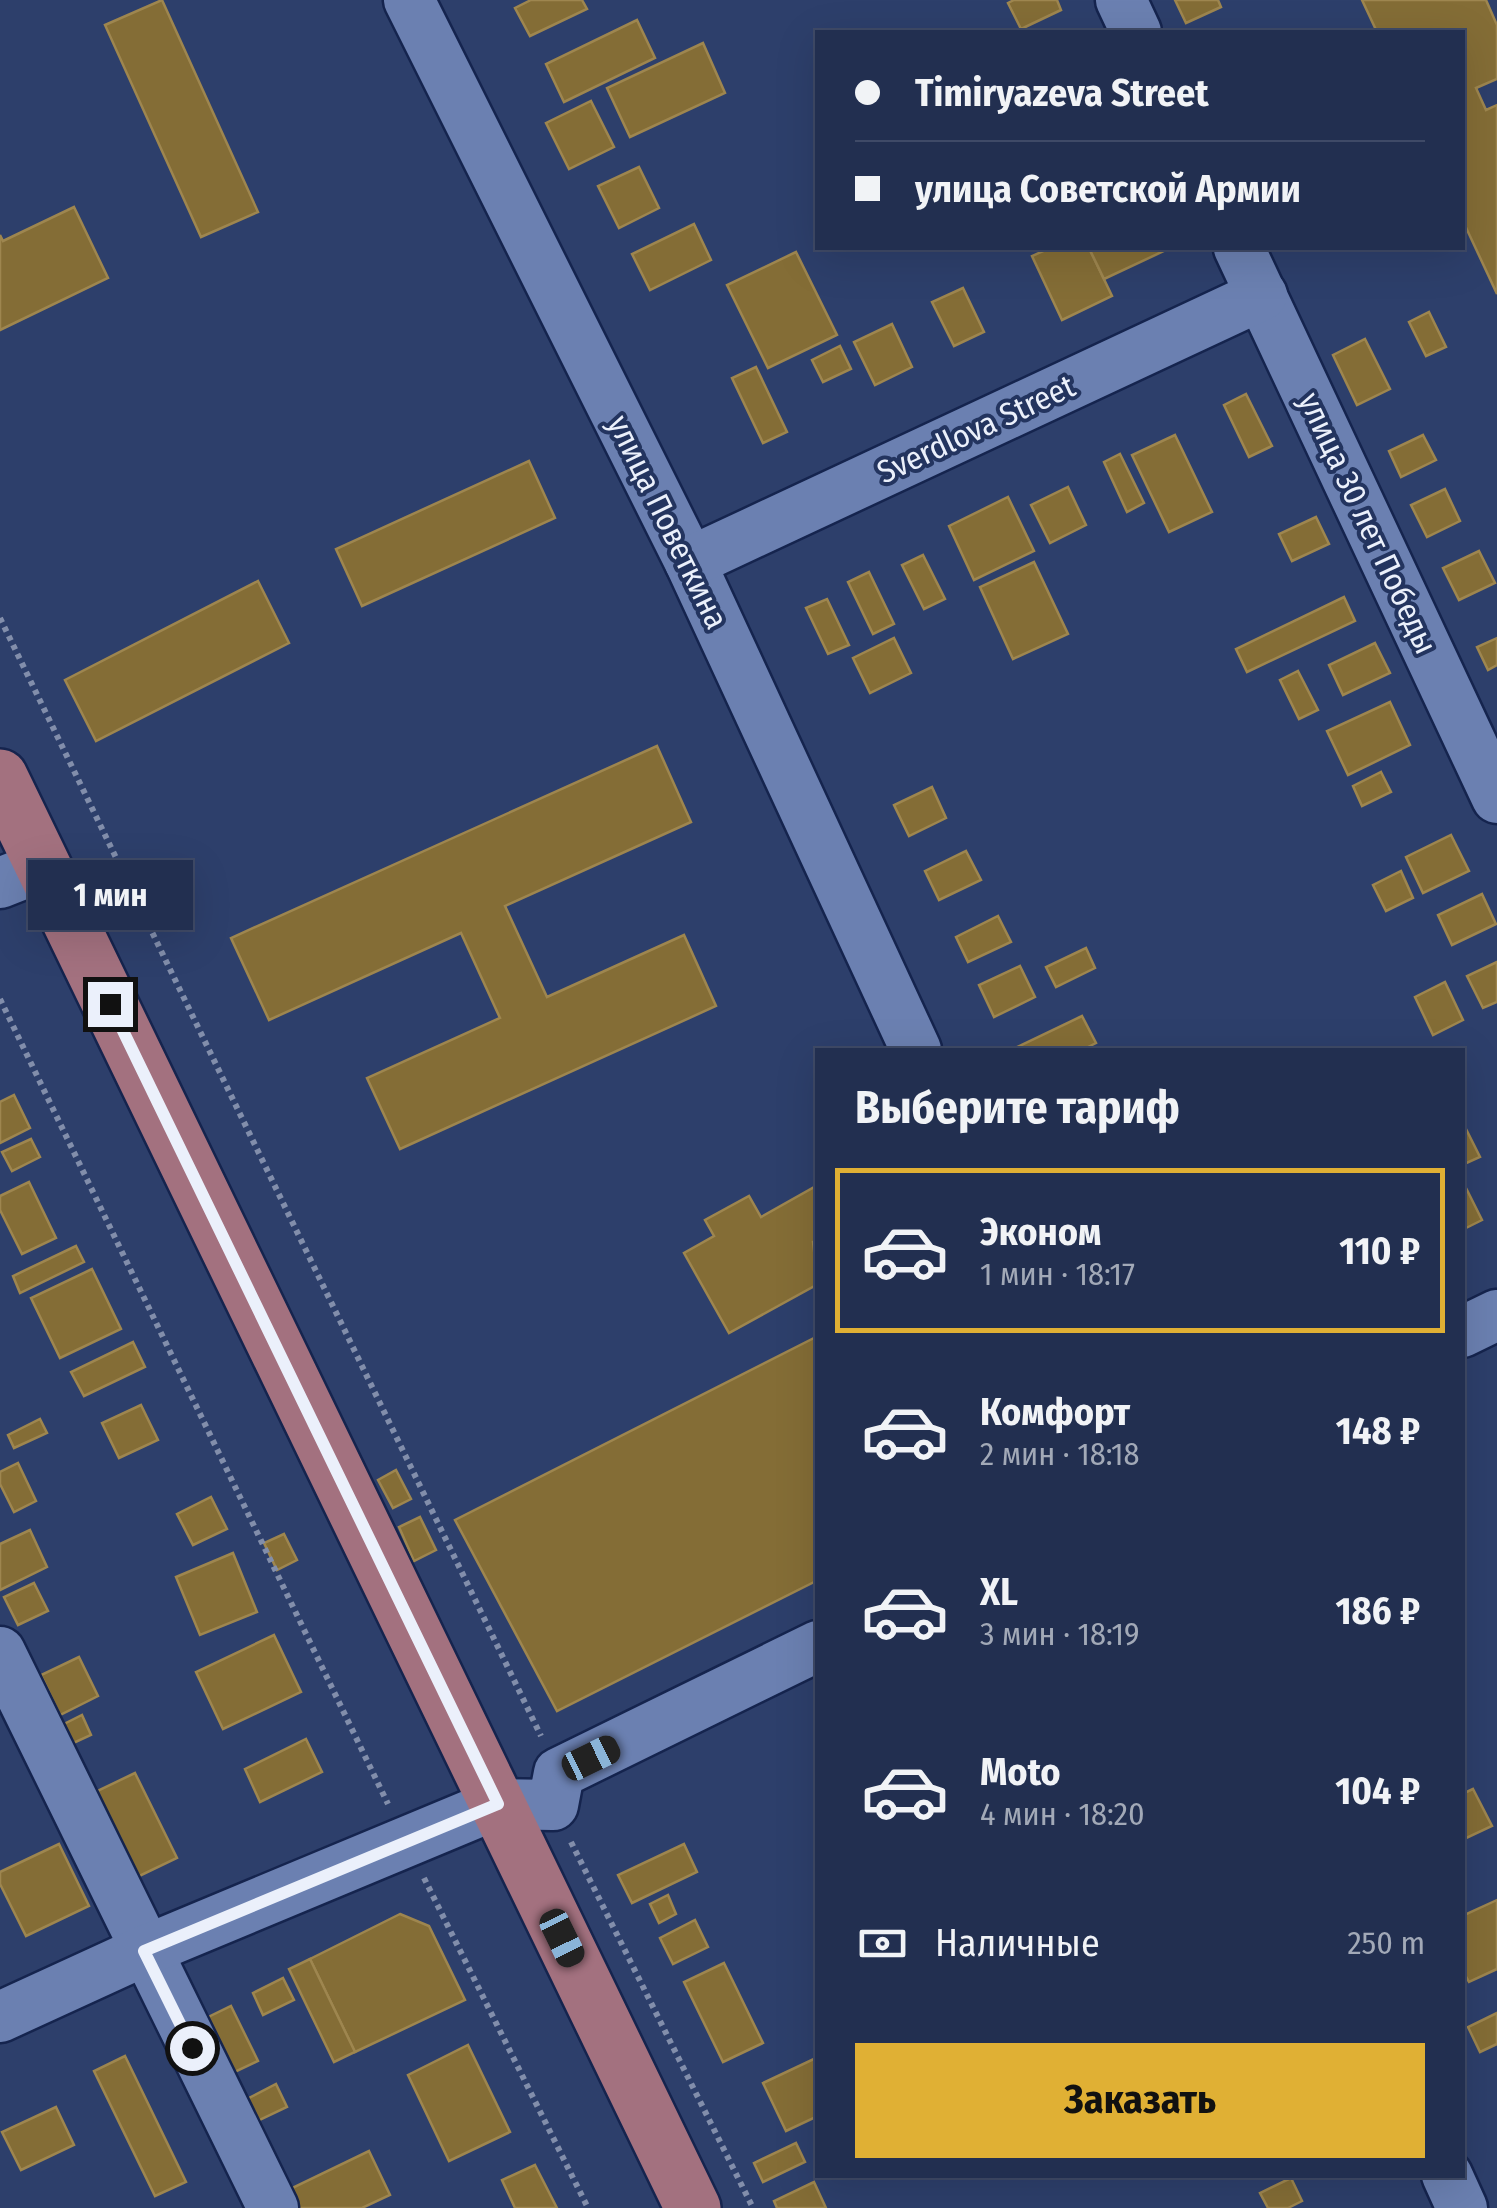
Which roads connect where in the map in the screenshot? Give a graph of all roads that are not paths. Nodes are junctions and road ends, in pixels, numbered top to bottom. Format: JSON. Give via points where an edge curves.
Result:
{"nodes":[{"id":1,"x":409,"y":0,"type":"edge"},
{"id":2,"x":1121,"y":0,"type":"edge"},
{"id":3,"x":1135,"y":30,"type":"edge"},
{"id":4,"x":1240,"y":250,"type":"edge"},
{"id":5,"x":1262,"y":295,"type":"junction"},
{"id":6,"x":690,"y":562,"type":"junction"},
{"id":7,"x":0,"y":776,"type":"edge"},
{"id":8,"x":1497,"y":798,"type":"edge"},
{"id":9,"x":22,"y":874,"type":"edge"},
{"id":10,"x":915,"y":1048,"type":"edge"},
{"id":11,"x":1497,"y":1315,"type":"edge"},
{"id":12,"x":1465,"y":1331,"type":"edge"},
{"id":13,"x":815,"y":1648,"type":"edge"},
{"id":14,"x":0,"y":1652,"type":"edge"},
{"id":15,"x":498,"y":1804,"type":"junction"},
{"id":16,"x":144,"y":1951,"type":"junction"},
{"id":17,"x":0,"y":2018,"type":"edge"},
{"id":18,"x":1448,"y":2178,"type":"edge"},
{"id":19,"x":273,"y":2208,"type":"edge"},
{"id":20,"x":693,"y":2208,"type":"edge"},
{"id":21,"x":1462,"y":2208,"type":"edge"}],
"edges":[{"from":1,"to":6,"type":"street","name":"улица Поветкина"},
{"from":2,"to":3,"type":"street"},
{"from":4,"to":5,"type":"street","name":"улица 30 лет Победы"},
{"from":5,"to":6,"type":"street","name":"Sverdlova Street"},
{"from":5,"to":8,"type":"street","name":"улица 30 лет Победы"},
{"from":6,"to":10,"type":"street","name":"улица Поветкина"},
{"from":7,"to":9,"type":"main road"},
{"from":9,"to":15,"type":"main road"},
{"from":11,"to":12,"type":"street"},
{"from":13,"to":15,"type":"street","via":[[556,1789]]},
{"from":14,"to":16,"type":"street"},
{"from":15,"to":16,"type":"street"},
{"from":15,"to":20,"type":"main road"},
{"from":16,"to":17,"type":"street"},
{"from":16,"to":19,"type":"street"},
{"from":18,"to":21,"type":"street"}]}
